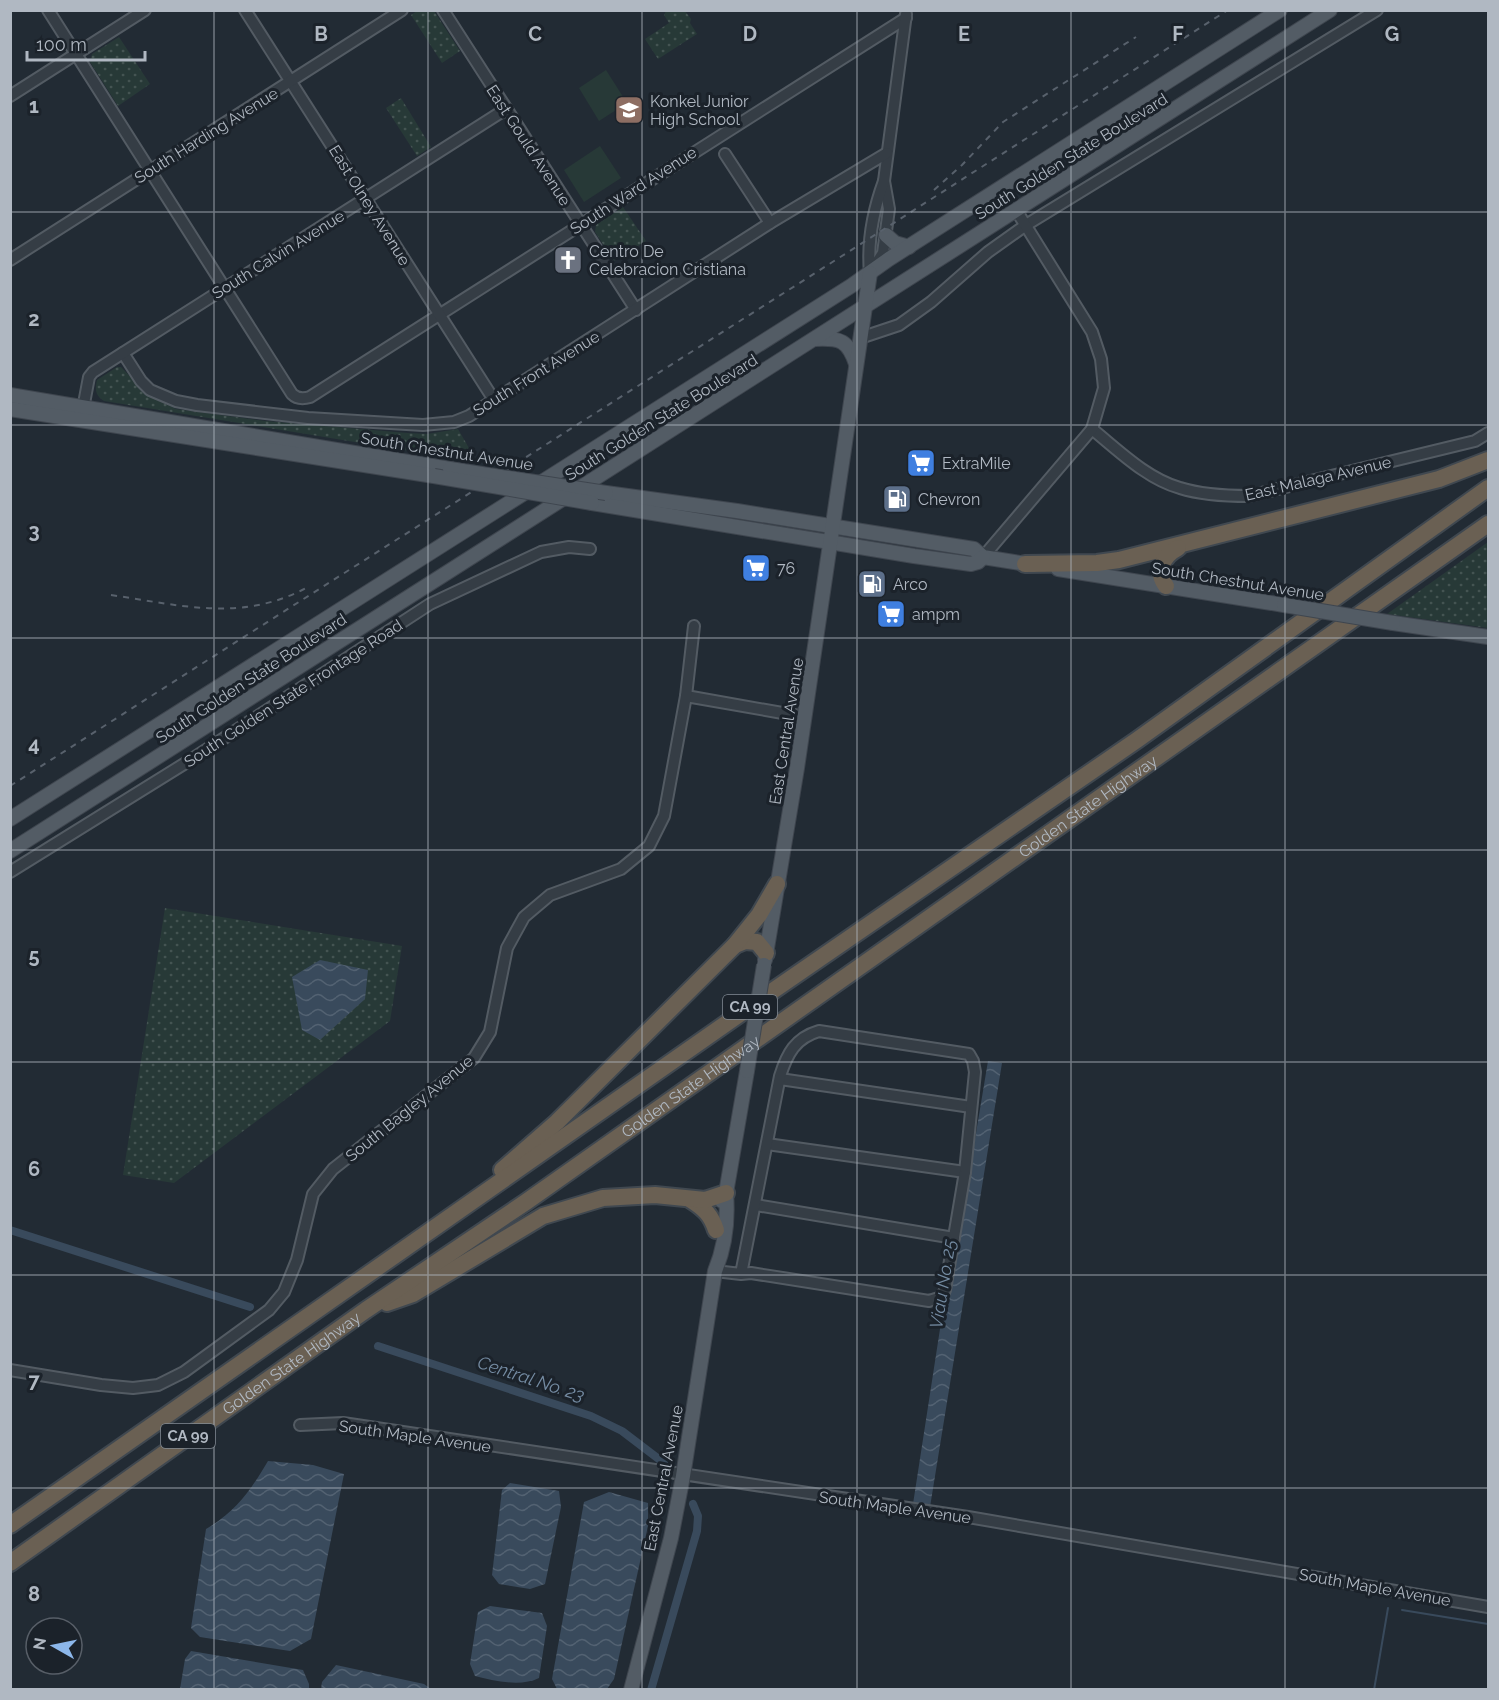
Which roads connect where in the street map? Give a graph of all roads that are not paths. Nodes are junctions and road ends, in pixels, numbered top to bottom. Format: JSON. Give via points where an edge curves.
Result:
{"nodes":[{"id":1,"x":48,"y":10,"type":"edge"},
{"id":2,"x":145,"y":10,"type":"edge"},
{"id":3,"x":245,"y":10,"type":"edge"},
{"id":4,"x":402,"y":10,"type":"edge"},
{"id":5,"x":443,"y":10,"type":"edge"},
{"id":6,"x":1280,"y":10,"type":"edge"},
{"id":7,"x":1330,"y":10,"type":"edge"},
{"id":8,"x":1377,"y":10,"type":"edge"},
{"id":9,"x":906,"y":14,"type":"edge"},
{"id":10,"x":75,"y":55,"type":"junction"},
{"id":11,"x":291,"y":82,"type":"junction"},
{"id":12,"x":10,"y":96,"type":"edge"},
{"id":13,"x":506,"y":109,"type":"junction"},
{"id":14,"x":887,"y":153,"type":"junction"},
{"id":15,"x":725,"y":154,"type":"dead end"},
{"id":16,"x":149,"y":172,"type":"junction"},
{"id":17,"x":884,"y":181,"type":"junction"},
{"id":18,"x":365,"y":198,"type":"junction"},
{"id":19,"x":1016,"y":210,"type":"junction"},
{"id":20,"x":580,"y":224,"type":"junction"},
{"id":21,"x":771,"y":224,"type":"junction"},
{"id":22,"x":1026,"y":225,"type":"junction"},
{"id":23,"x":885,"y":235,"type":"junction"},
{"id":24,"x":909,"y":247,"type":"junction"},
{"id":25,"x":10,"y":260,"type":"edge"},
{"id":26,"x":870,"y":273,"type":"junction"},
{"id":27,"x":224,"y":288,"type":"junction"},
{"id":28,"x":866,"y":305,"type":"junction"},
{"id":29,"x":636,"y":310,"type":"junction"},
{"id":30,"x":440,"y":314,"type":"junction"},
{"id":31,"x":861,"y":338,"type":"junction"},
{"id":32,"x":814,"y":339,"type":"junction"},
{"id":33,"x":123,"y":353,"type":"junction"},
{"id":34,"x":856,"y":364,"type":"junction"},
{"id":35,"x":10,"y":395,"type":"edge"},
{"id":36,"x":494,"y":400,"type":"junction"},
{"id":37,"x":10,"y":409,"type":"edge"},
{"id":38,"x":82,"y":413,"type":"junction"},
{"id":39,"x":1092,"y":429,"type":"junction"},
{"id":40,"x":1488,"y":434,"type":"edge"},
{"id":41,"x":1488,"y":460,"type":"edge"},
{"id":42,"x":1488,"y":488,"type":"edge"},
{"id":43,"x":1488,"y":524,"type":"edge"},
{"id":44,"x":832,"y":526,"type":"junction"},
{"id":45,"x":830,"y":542,"type":"junction"},
{"id":46,"x":1184,"y":545,"type":"junction"},
{"id":47,"x":590,"y":549,"type":"dead end"},
{"id":48,"x":983,"y":557,"type":"junction"},
{"id":49,"x":1025,"y":564,"type":"junction"},
{"id":50,"x":1166,"y":586,"type":"junction"},
{"id":51,"x":694,"y":627,"type":"dead end"},
{"id":52,"x":1488,"y":637,"type":"edge"},
{"id":53,"x":686,"y":696,"type":"junction"},
{"id":54,"x":805,"y":717,"type":"junction"},
{"id":55,"x":10,"y":819,"type":"edge"},
{"id":56,"x":10,"y":851,"type":"edge"},
{"id":57,"x":10,"y":872,"type":"edge"},
{"id":58,"x":777,"y":884,"type":"junction"},
{"id":59,"x":735,"y":945,"type":"junction"},
{"id":60,"x":765,"y":959,"type":"junction"},
{"id":61,"x":780,"y":1079,"type":"junction"},
{"id":62,"x":971,"y":1107,"type":"junction"},
{"id":63,"x":768,"y":1144,"type":"junction"},
{"id":64,"x":965,"y":1172,"type":"junction"},
{"id":65,"x":726,"y":1193,"type":"junction"},
{"id":66,"x":691,"y":1200,"type":"junction"},
{"id":67,"x":756,"y":1205,"type":"junction"},
{"id":68,"x":437,"y":1226,"type":"junction"},
{"id":69,"x":716,"y":1230,"type":"junction"},
{"id":70,"x":954,"y":1238,"type":"junction"},
{"id":71,"x":715,"y":1271,"type":"junction"},
{"id":72,"x":741,"y":1274,"type":"junction"},
{"id":73,"x":366,"y":1310,"type":"junction"},
{"id":74,"x":10,"y":1370,"type":"edge"},
{"id":75,"x":300,"y":1425,"type":"dead end"},
{"id":76,"x":683,"y":1476,"type":"junction"},
{"id":77,"x":10,"y":1525,"type":"edge"},
{"id":78,"x":10,"y":1563,"type":"edge"},
{"id":79,"x":1488,"y":1607,"type":"edge"},
{"id":80,"x":631,"y":1689,"type":"edge"}],
"edges":[{"from":1,"to":10,"type":"street"},
{"from":2,"to":10,"type":"street"},
{"from":3,"to":11,"type":"street","name":"East Olney Avenue"},
{"from":4,"to":11,"type":"street","name":"South Harding Avenue"},
{"from":5,"to":13,"type":"street","name":"East Gould Avenue"},
{"from":6,"to":24,"type":"main road","name":"South Golden State Boulevard"},
{"from":7,"to":19,"type":"main road","name":"South Golden State Boulevard"},
{"from":8,"to":22,"type":"street"},
{"from":9,"to":14,"type":"street","name":"East Central Avenue"},
{"from":9,"to":20,"type":"street","name":"South Ward Avenue"},
{"from":10,"to":12,"type":"street"},
{"from":10,"to":16,"type":"street"},
{"from":11,"to":16,"type":"street","name":"South Harding Avenue"},
{"from":11,"to":18,"type":"street","name":"East Olney Avenue"},
{"from":13,"to":18,"type":"street","name":"South Calvin Avenue"},
{"from":13,"to":20,"type":"street","name":"East Gould Avenue"},
{"from":14,"to":17,"type":"street","name":"East Central Avenue"},
{"from":14,"to":21,"type":"street","name":"South Front Avenue"},
{"from":15,"to":21,"type":"street"},
{"from":16,"to":25,"type":"street","name":"South Harding Avenue"},
{"from":16,"to":27,"type":"street"},
{"from":17,"to":23,"type":"street","name":"East Central Avenue","via":[[889,209]]},
{"from":17,"to":26,"type":"street","name":"East Central Avenue","via":[[874,206]]},
{"from":18,"to":27,"type":"street","name":"South Calvin Avenue"},
{"from":18,"to":30,"type":"street","name":"East Olney Avenue"},
{"from":19,"to":22,"type":"street"},
{"from":19,"to":28,"type":"main road","name":"South Golden State Boulevard"},
{"from":20,"to":29,"type":"street","name":"East Gould Avenue"},
{"from":20,"to":30,"type":"street","name":"South Ward Avenue"},
{"from":21,"to":29,"type":"street","name":"South Front Avenue"},
{"from":22,"to":31,"type":"street","via":[[899,325]]},
{"from":22,"to":39,"type":"street","via":[[1092,332],[1098,350],[1104,388]]},
{"from":23,"to":24,"type":"main road"},
{"from":23,"to":26,"type":"street","name":"East Central Avenue","via":[[883,253]]},
{"from":24,"to":26,"type":"main road","name":"South Golden State Boulevard"},
{"from":26,"to":28,"type":"main road","name":"East Central Avenue"},
{"from":26,"to":55,"type":"main road","name":"South Golden State Boulevard"},
{"from":27,"to":30,"type":"street","name":"South Ward Avenue","via":[[292,394],[299,398],[310,397]]},
{"from":27,"to":33,"type":"street","name":"South Calvin Avenue"},
{"from":28,"to":31,"type":"main road","name":"East Central Avenue"},
{"from":28,"to":32,"type":"main road","name":"South Golden State Boulevard"},
{"from":29,"to":36,"type":"street","name":"South Front Avenue"},
{"from":30,"to":36,"type":"street","name":"East Olney Avenue"},
{"from":31,"to":34,"type":"main road","name":"East Central Avenue"},
{"from":32,"to":34,"type":"main road","via":[[835,338],[843,342],[853,353]]},
{"from":32,"to":56,"type":"main road","name":"South Golden State Boulevard"},
{"from":33,"to":36,"type":"street","name":"South Front Avenue","via":[[141,381],[156,393],[176,401],[239,411],[367,423],[440,425],[469,416]]},
{"from":33,"to":38,"type":"street","name":"South Calvin Avenue","via":[[89,377]]},
{"from":34,"to":44,"type":"main road","name":"East Central Avenue"},
{"from":35,"to":38,"type":"main road","name":"South Chestnut Avenue"},
{"from":37,"to":38,"type":"main road","name":"South Chestnut Avenue"},
{"from":38,"to":44,"type":"main road","name":"South Chestnut Avenue","bridge":true},
{"from":38,"to":45,"type":"main road","name":"South Chestnut Avenue","bridge":true,"via":[[134,430]]},
{"from":39,"to":40,"type":"street","name":"East Malaga Avenue","via":[[1152,476],[1178,488],[1210,495],[1249,496],[1475,441]]},
{"from":39,"to":48,"type":"street"},
{"from":41,"to":46,"type":"highway","via":[[1439,479]]},
{"from":42,"to":68,"type":"highway","name":"Golden State Highway","number":"CA 99","via":[[1137,740]]},
{"from":43,"to":73,"type":"highway","name":"Golden State Highway","number":"CA 99","via":[[536,1195]]},
{"from":44,"to":45,"type":"main road","name":"East Central Avenue"},
{"from":44,"to":48,"type":"main road","name":"South Chestnut Avenue","via":[[974,549]]},
{"from":45,"to":48,"type":"main road","name":"South Chestnut Avenue","via":[[971,564]]},
{"from":45,"to":54,"type":"main road","name":"East Central Avenue"},
{"from":46,"to":49,"type":"highway","via":[[1107,562]]},
{"from":46,"to":50,"type":"highway","via":[[1164,558],[1161,573]]},
{"from":47,"to":57,"type":"street","name":"South Golden State Frontage Road","via":[[569,547],[541,552],[430,604]]},
{"from":48,"to":49,"type":"main road","name":"South Chestnut Avenue"},
{"from":49,"to":50,"type":"main road","name":"South Chestnut Avenue"},
{"from":50,"to":52,"type":"main road","name":"South Chestnut Avenue","bridge":true},
{"from":51,"to":53,"type":"street","name":"South Bagley Avenue"},
{"from":53,"to":54,"type":"street"},
{"from":53,"to":74,"type":"street","name":"South Bagley Avenue","via":[[664,816],[649,846],[621,868],[550,895],[524,917],[507,948],[490,1032],[474,1058],[333,1169],[313,1194],[297,1260],[284,1292],[269,1310],[184,1372],[158,1385],[101,1385]]},
{"from":54,"to":58,"type":"main road","name":"East Central Avenue"},
{"from":58,"to":59,"type":"highway"},
{"from":58,"to":60,"type":"main road","name":"East Central Avenue"},
{"from":59,"to":60,"type":"highway","via":[[757,942]]},
{"from":59,"to":68,"type":"highway","via":[[557,1122]]},
{"from":60,"to":65,"type":"main road","name":"East Central Avenue","bridge":true},
{"from":61,"to":62,"type":"street"},
{"from":61,"to":62,"type":"street","via":[[792,1049],[802,1038],[819,1031],[964,1052],[973,1061],[975,1072]]},
{"from":61,"to":63,"type":"street"},
{"from":62,"to":64,"type":"street"},
{"from":63,"to":64,"type":"street"},
{"from":63,"to":67,"type":"street"},
{"from":64,"to":70,"type":"street"},
{"from":65,"to":66,"type":"highway"},
{"from":65,"to":69,"type":"main road","name":"East Central Avenue"},
{"from":65,"to":71,"type":"main road","name":"East Central Avenue","via":[[728,1210]]},
{"from":66,"to":69,"type":"highway","via":[[706,1209]]},
{"from":66,"to":73,"type":"highway","via":[[655,1195],[603,1198],[543,1216],[413,1294]]},
{"from":67,"to":70,"type":"street"},
{"from":67,"to":72,"type":"street"},
{"from":68,"to":77,"type":"highway","name":"Golden State Highway","number":"CA 99"},
{"from":69,"to":71,"type":"main road","name":"East Central Avenue","via":[[712,1259]]},
{"from":70,"to":72,"type":"street","via":[[945,1290],[937,1300]]},
{"from":71,"to":72,"type":"street"},
{"from":71,"to":76,"type":"main road","name":"East Central Avenue"},
{"from":73,"to":78,"type":"highway","name":"Golden State Highway","number":"CA 99"},
{"from":75,"to":76,"type":"street","name":"South Maple Avenue","via":[[343,1424]]},
{"from":76,"to":79,"type":"street","name":"South Maple Avenue","via":[[968,1517]]},
{"from":76,"to":80,"type":"main road","name":"East Central Avenue","via":[[671,1538]]}]}
